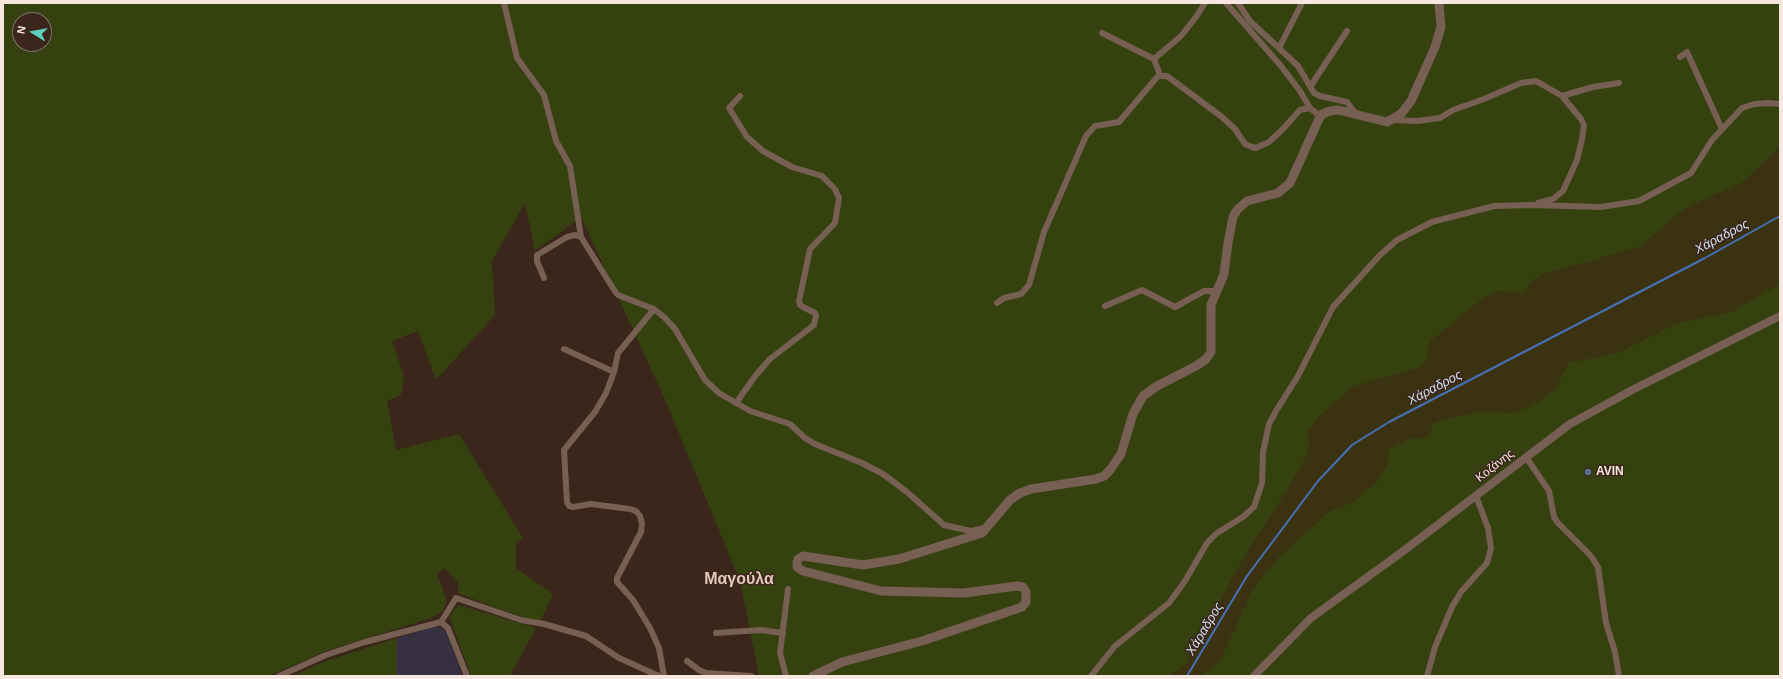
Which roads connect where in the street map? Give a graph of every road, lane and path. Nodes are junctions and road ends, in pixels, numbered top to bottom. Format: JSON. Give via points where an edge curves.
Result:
{"nodes":[{"id":1,"x":504,"y":3,"type":"edge"},
{"id":2,"x":1206,"y":3,"type":"edge"},
{"id":3,"x":1226,"y":3,"type":"edge"},
{"id":4,"x":1238,"y":3,"type":"edge"},
{"id":5,"x":1302,"y":3,"type":"edge"},
{"id":6,"x":1439,"y":3,"type":"edge"},
{"id":7,"x":1346,"y":31,"type":"dead end"},
{"id":8,"x":1102,"y":33,"type":"dead end"},
{"id":9,"x":1279,"y":48,"type":"junction"},
{"id":10,"x":1680,"y":56,"type":"dead end"},
{"id":11,"x":1154,"y":58,"type":"junction"},
{"id":12,"x":1160,"y":75,"type":"junction"},
{"id":13,"x":1619,"y":83,"type":"dead end"},
{"id":14,"x":1310,"y":87,"type":"junction"},
{"id":15,"x":740,"y":96,"type":"dead end"},
{"id":16,"x":1562,"y":96,"type":"junction"},
{"id":17,"x":1780,"y":104,"type":"edge"},
{"id":18,"x":1310,"y":108,"type":"junction"},
{"id":19,"x":1356,"y":114,"type":"junction"},
{"id":20,"x":1320,"y":116,"type":"junction"},
{"id":21,"x":1394,"y":120,"type":"junction"},
{"id":22,"x":1722,"y":129,"type":"junction"},
{"id":23,"x":1531,"y":205,"type":"junction"},
{"id":24,"x":580,"y":237,"type":"junction"},
{"id":25,"x":544,"y":278,"type":"dead end"},
{"id":26,"x":1217,"y":291,"type":"junction"},
{"id":27,"x":997,"y":303,"type":"dead end"},
{"id":28,"x":1105,"y":306,"type":"dead end"},
{"id":29,"x":654,"y":309,"type":"junction"},
{"id":30,"x":1780,"y":316,"type":"edge"},
{"id":31,"x":564,"y":349,"type":"dead end"},
{"id":32,"x":614,"y":372,"type":"junction"},
{"id":33,"x":736,"y":403,"type":"junction"},
{"id":34,"x":1526,"y":457,"type":"junction"},
{"id":35,"x":1476,"y":496,"type":"junction"},
{"id":36,"x":988,"y":527,"type":"junction"},
{"id":37,"x":788,"y":589,"type":"dead end"},
{"id":38,"x":441,"y":622,"type":"junction"},
{"id":39,"x":716,"y":632,"type":"dead end"},
{"id":40,"x":783,"y":633,"type":"junction"},
{"id":41,"x":687,"y":661,"type":"dead end"},
{"id":42,"x":279,"y":676,"type":"edge"},
{"id":43,"x":466,"y":676,"type":"edge"},
{"id":44,"x":660,"y":676,"type":"edge"},
{"id":45,"x":664,"y":676,"type":"edge"},
{"id":46,"x":751,"y":676,"type":"edge"},
{"id":47,"x":786,"y":676,"type":"edge"},
{"id":48,"x":813,"y":676,"type":"edge"},
{"id":49,"x":1090,"y":676,"type":"edge"},
{"id":50,"x":1254,"y":676,"type":"edge"},
{"id":51,"x":1427,"y":676,"type":"edge"},
{"id":52,"x":1619,"y":676,"type":"edge"}],
"edges":[{"from":1,"to":24,"type":"street","via":[[517,58],[544,95],[556,141],[570,166]]},
{"from":2,"to":11,"type":"street","via":[[1181,36]]},
{"from":3,"to":18,"type":"street","via":[[1281,66]]},
{"from":4,"to":9,"type":"street","via":[[1250,21]]},
{"from":5,"to":9,"type":"street"},
{"from":6,"to":21,"type":"main road","via":[[1441,27],[1435,47],[1411,101]]},
{"from":7,"to":14,"type":"street"},
{"from":8,"to":11,"type":"street"},
{"from":9,"to":14,"type":"street","via":[[1298,66]]},
{"from":10,"to":22,"type":"street","via":[[1687,52]]},
{"from":11,"to":12,"type":"street"},
{"from":12,"to":18,"type":"street","via":[[1167,76],[1222,117],[1235,129],[1245,144],[1256,148],[1269,142],[1300,110]]},
{"from":12,"to":27,"type":"street","via":[[1119,122],[1095,126],[1086,136],[1044,232],[1029,285],[1021,294],[1004,298]]},
{"from":13,"to":16,"type":"street"},
{"from":14,"to":19,"type":"street","via":[[1320,96],[1347,102]]},
{"from":15,"to":33,"type":"street","via":[[729,108],[747,137],[763,151],[792,167],[822,176],[835,189],[839,198],[835,223],[810,249],[799,301],[800,305],[815,314],[814,325],[770,359]]},
{"from":16,"to":21,"type":"street","via":[[1536,81],[1528,81],[1453,110],[1440,118]]},
{"from":16,"to":23,"type":"street","via":[[1584,125],[1577,160],[1563,191],[1553,199]]},
{"from":17,"to":22,"type":"street","via":[[1768,102],[1742,108]]},
{"from":18,"to":20,"type":"street"},
{"from":19,"to":20,"type":"main road","via":[[1338,110]]},
{"from":19,"to":21,"type":"main road","via":[[1380,121]]},
{"from":20,"to":26,"type":"main road","via":[[1290,183],[1278,193],[1247,201],[1233,216],[1224,274]]},
{"from":22,"to":23,"type":"street","via":[[1691,173],[1638,201],[1601,207]]},
{"from":23,"to":49,"type":"street","via":[[1494,206],[1432,222],[1397,240],[1349,288],[1333,307],[1298,376],[1269,424],[1263,452],[1262,483],[1254,507],[1207,543],[1169,603],[1115,646]]},
{"from":24,"to":25,"type":"street","via":[[567,236],[537,255]]},
{"from":24,"to":29,"type":"street","via":[[618,295]]},
{"from":26,"to":28,"type":"street","via":[[1204,291],[1176,307],[1142,290]]},
{"from":26,"to":36,"type":"main road","via":[[1211,305],[1211,352],[1196,366],[1142,396],[1133,414],[1121,454],[1110,470],[1096,479],[1020,493],[1010,500]]},
{"from":29,"to":32,"type":"street","via":[[618,353]]},
{"from":29,"to":33,"type":"street","via":[[674,329],[705,380]]},
{"from":30,"to":34,"type":"street","name":"Κοζάνης","via":[[1576,420]]},
{"from":31,"to":32,"type":"street"},
{"from":32,"to":45,"type":"street","via":[[595,412],[564,450],[567,502],[573,507],[591,504],[630,509],[640,516],[641,532],[617,582],[633,600],[650,628],[659,648]]},
{"from":33,"to":36,"type":"street","via":[[755,413],[790,424],[812,442],[883,474],[944,525],[971,531]]},
{"from":34,"to":35,"type":"street","name":"Κοζάνης"},
{"from":34,"to":52,"type":"street","via":[[1549,491],[1554,517],[1598,566],[1606,623]]},
{"from":35,"to":50,"type":"street","name":"Κοζάνης","via":[[1311,618]]},
{"from":35,"to":51,"type":"street","via":[[1489,535],[1491,548],[1487,563],[1461,592],[1452,607],[1435,647]]},
{"from":36,"to":48,"type":"main road","via":[[970,538],[883,562],[863,565],[801,557],[797,563],[799,570],[881,591],[964,593],[1012,585],[1023,587],[1026,596],[1026,602],[1022,607],[922,641],[842,662]]},
{"from":37,"to":40,"type":"street"},
{"from":38,"to":42,"type":"street","via":[[357,645]]},
{"from":38,"to":43,"type":"street","via":[[448,628]]},
{"from":38,"to":44,"type":"street","via":[[456,598],[521,620],[586,636],[619,658]]},
{"from":39,"to":40,"type":"street","via":[[761,630]]},
{"from":40,"to":47,"type":"street","via":[[780,653]]},
{"from":41,"to":46,"type":"street","via":[[704,672]]}]}
